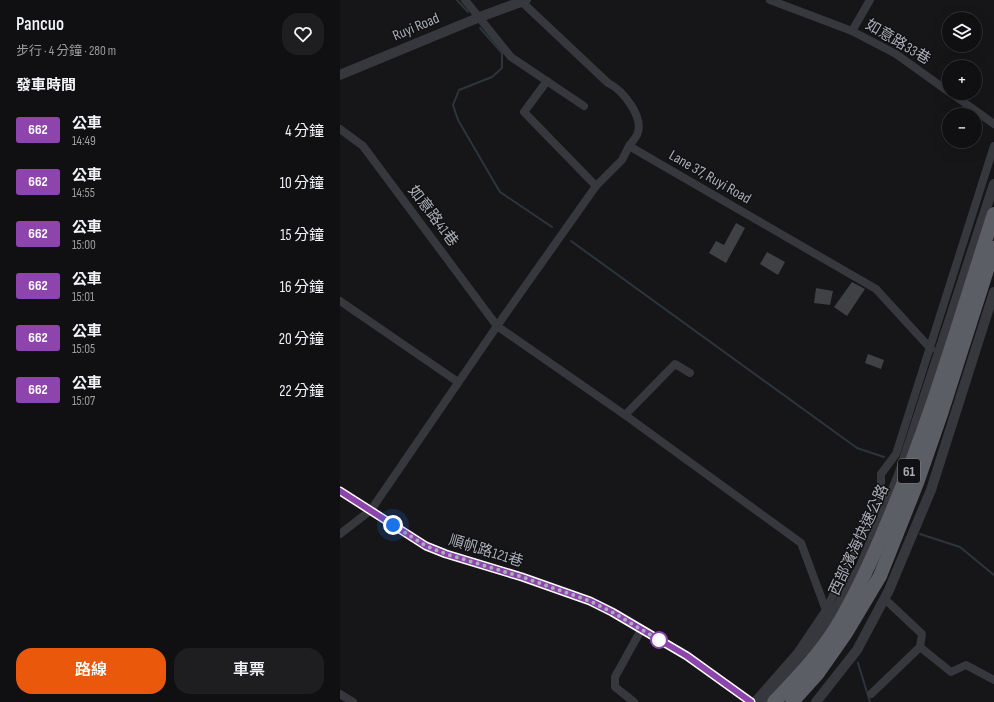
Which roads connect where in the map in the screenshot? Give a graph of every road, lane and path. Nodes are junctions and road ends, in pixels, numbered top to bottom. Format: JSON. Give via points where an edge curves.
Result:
{"nodes":[{"id":1,"x":465,"y":0,"type":"edge"},
{"id":2,"x":770,"y":0,"type":"edge"},
{"id":3,"x":870,"y":0,"type":"edge"},
{"id":4,"x":524,"y":1,"type":"edge"},
{"id":5,"x":480,"y":17,"type":"junction"},
{"id":6,"x":852,"y":31,"type":"junction"},
{"id":7,"x":340,"y":75,"type":"edge"},
{"id":8,"x":547,"y":81,"type":"junction"},
{"id":9,"x":942,"y":86,"type":"edge"},
{"id":10,"x":961,"y":100,"type":"edge"},
{"id":11,"x":584,"y":106,"type":"dead end"},
{"id":12,"x":994,"y":124,"type":"edge"},
{"id":13,"x":340,"y":129,"type":"edge"},
{"id":14,"x":630,"y":146,"type":"junction"},
{"id":15,"x":994,"y":146,"type":"edge"},
{"id":16,"x":994,"y":184,"type":"edge"},
{"id":17,"x":596,"y":186,"type":"junction"},
{"id":18,"x":994,"y":214,"type":"edge"},
{"id":19,"x":994,"y":248,"type":"edge"},
{"id":20,"x":994,"y":292,"type":"edge"},
{"id":21,"x":340,"y":301,"type":"edge"},
{"id":22,"x":497,"y":326,"type":"junction"},
{"id":23,"x":930,"y":349,"type":"junction"},
{"id":24,"x":690,"y":373,"type":"dead end"},
{"id":25,"x":458,"y":382,"type":"junction"},
{"id":26,"x":625,"y":415,"type":"junction"},
{"id":27,"x":340,"y":491,"type":"edge"},
{"id":28,"x":371,"y":510,"type":"junction"},
{"id":29,"x":340,"y":534,"type":"edge"},
{"id":30,"x":888,"y":602,"type":"dead end"},
{"id":31,"x":826,"y":610,"type":"junction"},
{"id":32,"x":640,"y":630,"type":"junction"},
{"id":33,"x":920,"y":647,"type":"junction"},
{"id":34,"x":994,"y":680,"type":"edge"},
{"id":35,"x":340,"y":694,"type":"edge"},
{"id":36,"x":871,"y":694,"type":"dead end"},
{"id":37,"x":353,"y":702,"type":"edge"},
{"id":38,"x":634,"y":702,"type":"edge"},
{"id":39,"x":753,"y":702,"type":"edge"},
{"id":40,"x":763,"y":702,"type":"edge"},
{"id":41,"x":774,"y":702,"type":"edge"},
{"id":42,"x":792,"y":702,"type":"edge"},
{"id":43,"x":816,"y":702,"type":"edge"}],
"edges":[{"from":1,"to":5,"type":"street"},
{"from":2,"to":6,"type":"street","name":"如意路33巷"},
{"from":3,"to":6,"type":"street","name":"如意路33巷"},
{"from":4,"to":5,"type":"street","name":"Ruyi Road"},
{"from":4,"to":14,"type":"street","via":[[631,104],[638,122],[638,134]]},
{"from":5,"to":7,"type":"street","name":"Ruyi Road"},
{"from":5,"to":8,"type":"street","via":[[511,57]]},
{"from":6,"to":9,"type":"street","name":"如意路33巷","via":[[896,54]]},
{"from":8,"to":11,"type":"street"},
{"from":8,"to":17,"type":"street","via":[[524,112]]},
{"from":10,"to":12,"type":"street","name":"如意路33巷"},
{"from":13,"to":22,"type":"street","name":"如意路41巷","via":[[363,146]]},
{"from":14,"to":17,"type":"street","via":[[622,160]]},
{"from":14,"to":23,"type":"street","name":"Lane 37, Ruyi Road","via":[[876,289]]},
{"from":15,"to":23,"type":"street"},
{"from":16,"to":40,"type":"street","via":[[899,475],[861,566],[824,629],[800,661]]},
{"from":17,"to":22,"type":"street"},
{"from":18,"to":41,"type":"highway","name":"西部濱海快速公路","number":"61","bridge":true,"via":[[906,480],[868,570],[836,629],[807,667]]},
{"from":19,"to":42,"type":"highway","name":"西部濱海快速公路","number":"61","bridge":true,"via":[[940,417],[880,576],[846,633],[818,673]]},
{"from":20,"to":43,"type":"street","via":[[931,490],[889,590],[857,650]]},
{"from":21,"to":25,"type":"street"},
{"from":22,"to":25,"type":"street"},
{"from":22,"to":26,"type":"street"},
{"from":23,"to":31,"type":"street","via":[[896,454],[881,474],[881,496]]},
{"from":24,"to":26,"type":"street","via":[[675,364]]},
{"from":25,"to":28,"type":"street"},
{"from":26,"to":31,"type":"street","via":[[801,543]]},
{"from":27,"to":28,"type":"street","name":"順帆路121巷"},
{"from":28,"to":29,"type":"street"},
{"from":28,"to":32,"type":"street","name":"順帆路121巷","via":[[426,546],[590,601]]},
{"from":30,"to":33,"type":"street","via":[[922,634]]},
{"from":31,"to":39,"type":"street","via":[[797,653]]},
{"from":32,"to":38,"type":"street","via":[[615,676],[615,687]]},
{"from":32,"to":39,"type":"street","name":"順帆路121巷","via":[[687,656]]},
{"from":33,"to":34,"type":"street","via":[[951,672],[966,666]]},
{"from":33,"to":36,"type":"street"},
{"from":35,"to":37,"type":"street"}]}
